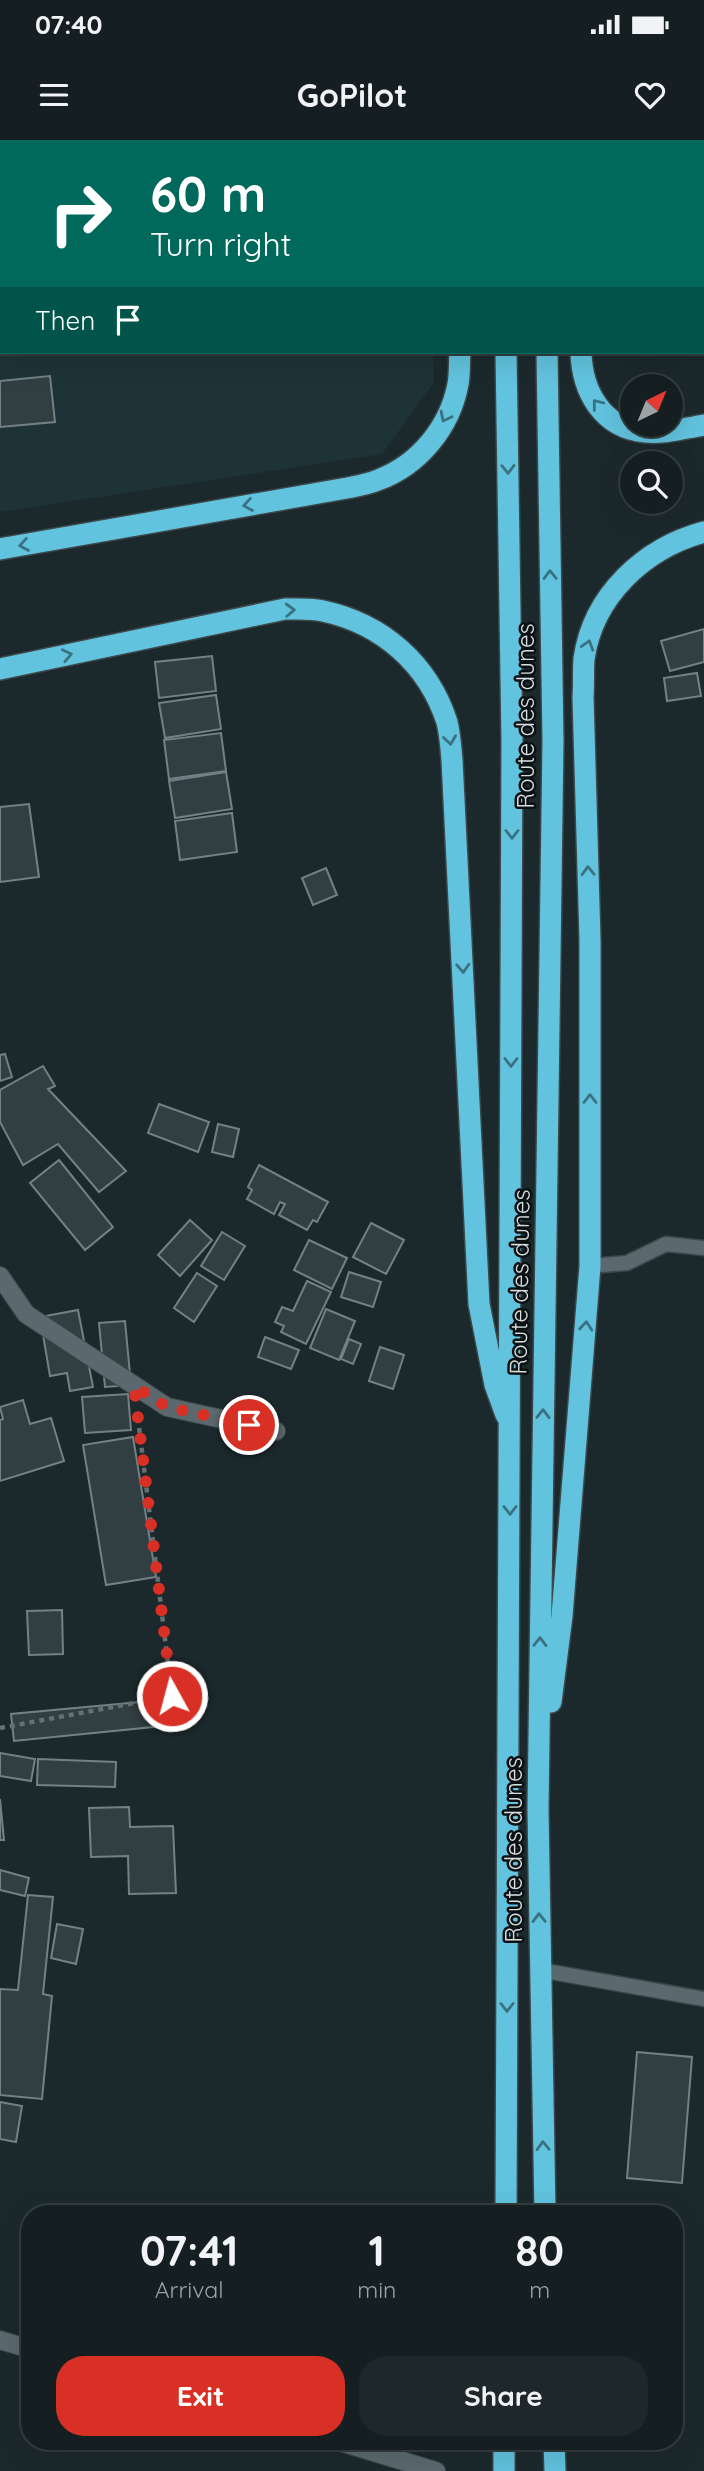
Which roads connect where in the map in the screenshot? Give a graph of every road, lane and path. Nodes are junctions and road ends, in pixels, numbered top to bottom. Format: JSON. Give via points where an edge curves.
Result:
{"nodes":[{"id":1,"x":460,"y":354,"type":"edge"},
{"id":2,"x":506,"y":354,"type":"edge"},
{"id":3,"x":547,"y":354,"type":"edge"},
{"id":4,"x":581,"y":354,"type":"edge"},
{"id":5,"x":704,"y":425,"type":"edge"},
{"id":6,"x":704,"y":532,"type":"edge"},
{"id":7,"x":0,"y":549,"type":"edge"},
{"id":8,"x":0,"y":669,"type":"edge"},
{"id":9,"x":704,"y":1248,"type":"edge"},
{"id":10,"x":590,"y":1266,"type":"junction"},
{"id":11,"x":0,"y":1276,"type":"edge"},
{"id":12,"x":134,"y":1386,"type":"junction"},
{"id":13,"x":510,"y":1427,"type":"junction"},
{"id":14,"x":276,"y":1431,"type":"dead end"},
{"id":15,"x":0,"y":1728,"type":"edge"},
{"id":16,"x":538,"y":1808,"type":"junction"},
{"id":17,"x":540,"y":1970,"type":"junction"},
{"id":18,"x":704,"y":1999,"type":"edge"},
{"id":19,"x":506,"y":2205,"type":"edge"},
{"id":20,"x":545,"y":2205,"type":"edge"},
{"id":21,"x":0,"y":2340,"type":"edge"},
{"id":22,"x":21,"y":2346,"type":"edge"},
{"id":23,"x":367,"y":2450,"type":"edge"},
{"id":24,"x":504,"y":2450,"type":"edge"},
{"id":25,"x":554,"y":2450,"type":"edge"},
{"id":26,"x":436,"y":2471,"type":"edge"},
{"id":27,"x":504,"y":2471,"type":"edge"},
{"id":28,"x":555,"y":2471,"type":"edge"}],
"edges":[{"from":1,"to":7,"type":"highway","one_way":true,"via":[[458,384],[448,415],[431,443],[407,465],[378,481]]},
{"from":2,"to":13,"type":"highway","name":"Route des dunes","one_way":true,"via":[[512,741]]},
{"from":16,"to":3,"type":"highway","name":"Route des dunes","one_way":true,"via":[[552,741]]},
{"from":5,"to":4,"type":"highway","one_way":true,"via":[[643,432],[610,419],[587,390]]},
{"from":10,"to":6,"type":"highway","one_way":true,"via":[[584,658],[596,620],[617,586],[645,558],[679,538]]},
{"from":8,"to":13,"type":"highway","one_way":true,"via":[[285,609],[321,610],[355,620],[387,637],[414,662],[434,691],[447,724],[452,760],[479,1304],[495,1385]]},
{"from":9,"to":10,"type":"lane","via":[[666,1244],[627,1263]]},
{"from":16,"to":10,"type":"highway","one_way":true,"via":[[562,1616]]},
{"from":11,"to":12,"type":"street","via":[[26,1314]]},
{"from":12,"to":14,"type":"street","via":[[167,1407]]},
{"from":12,"to":15,"type":"path","via":[[172,1696]]},
{"from":13,"to":19,"type":"highway","name":"Route des dunes","one_way":true},
{"from":17,"to":16,"type":"highway","name":"Route des dunes","one_way":true},
{"from":17,"to":18,"type":"lane"},
{"from":20,"to":17,"type":"highway","name":"Route des dunes","one_way":true},
{"from":21,"to":22,"type":"street"},
{"from":23,"to":26,"type":"street"},
{"from":24,"to":27,"type":"highway"},
{"from":25,"to":28,"type":"highway"}]}
